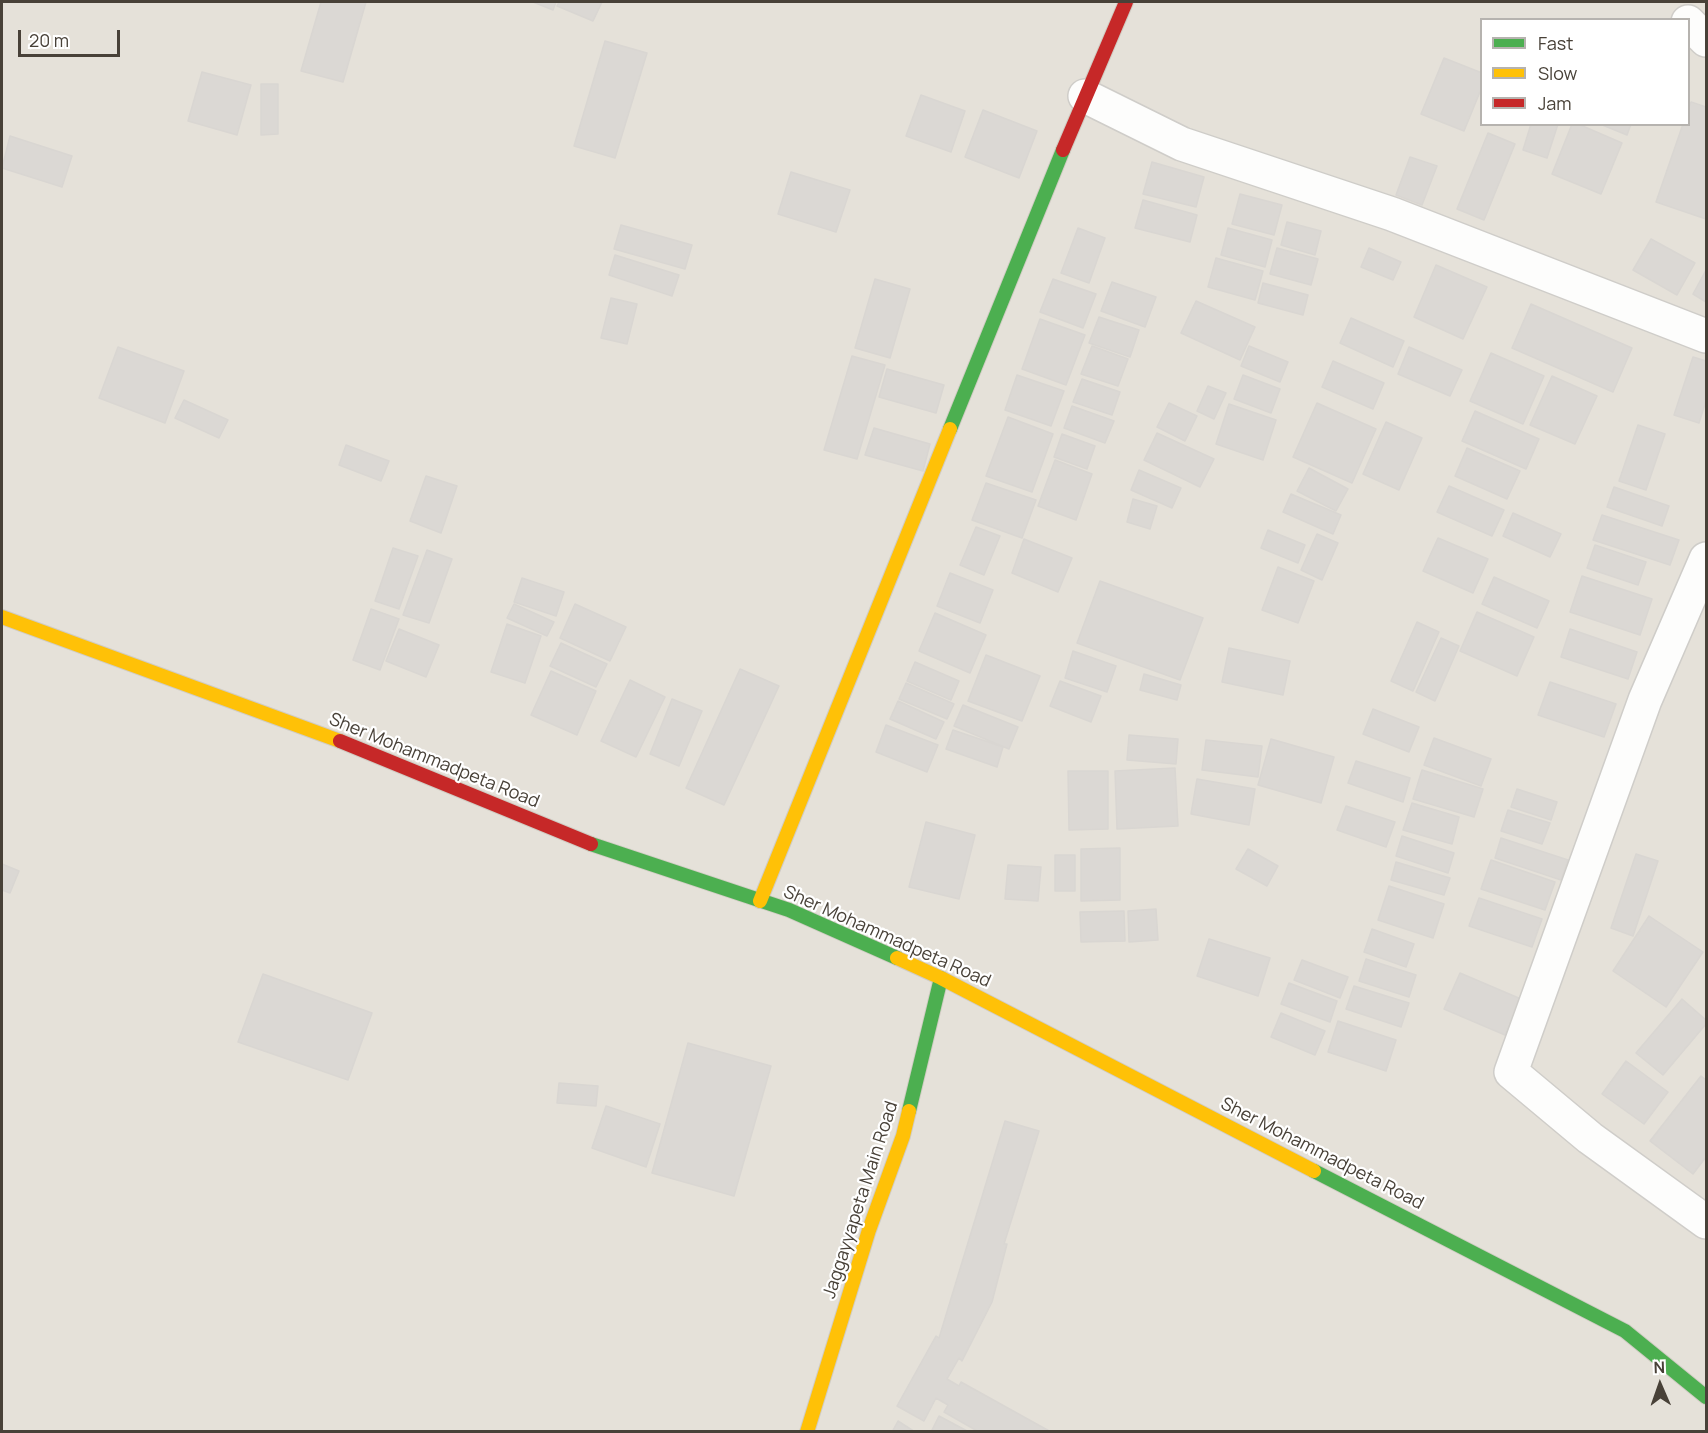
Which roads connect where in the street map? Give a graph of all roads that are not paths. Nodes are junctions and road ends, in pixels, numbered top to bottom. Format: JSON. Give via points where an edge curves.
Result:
{"nodes":[{"id":1,"x":1126,"y":2,"type":"edge"},
{"id":2,"x":1670,"y":2,"type":"edge"},
{"id":3,"x":1684,"y":18,"type":"edge"},
{"id":4,"x":1690,"y":24,"type":"edge"},
{"id":5,"x":1707,"y":40,"type":"edge"},
{"id":6,"x":1084,"y":96,"type":"junction"},
{"id":7,"x":1707,"y":336,"type":"edge"},
{"id":8,"x":1707,"y":559,"type":"edge"},
{"id":9,"x":2,"y":617,"type":"edge"},
{"id":10,"x":760,"y":901,"type":"junction"},
{"id":11,"x":941,"y":978,"type":"junction"},
{"id":12,"x":1707,"y":1222,"type":"edge"},
{"id":13,"x":1707,"y":1397,"type":"edge"},
{"id":14,"x":807,"y":1431,"type":"edge"}],
"edges":[{"from":1,"to":6,"type":"main road"},
{"from":2,"to":3,"type":"street"},
{"from":4,"to":5,"type":"street"},
{"from":6,"to":7,"type":"street","via":[[1182,144],[1392,214]]},
{"from":6,"to":10,"type":"main road"},
{"from":8,"to":12,"type":"street","via":[[1645,700],[1511,1072],[1590,1138]]},
{"from":9,"to":10,"type":"main road","name":"Sher Mohammadpeta Road","via":[[342,741],[587,843]]},
{"from":10,"to":11,"type":"main road","name":"Sher Mohammadpeta Road","via":[[789,910]]},
{"from":11,"to":13,"type":"main road","name":"Sher Mohammadpeta Road","via":[[1625,1331]]},
{"from":11,"to":14,"type":"main road","name":"Jaggayyapeta Main Road","via":[[903,1136],[869,1230]]}]}
